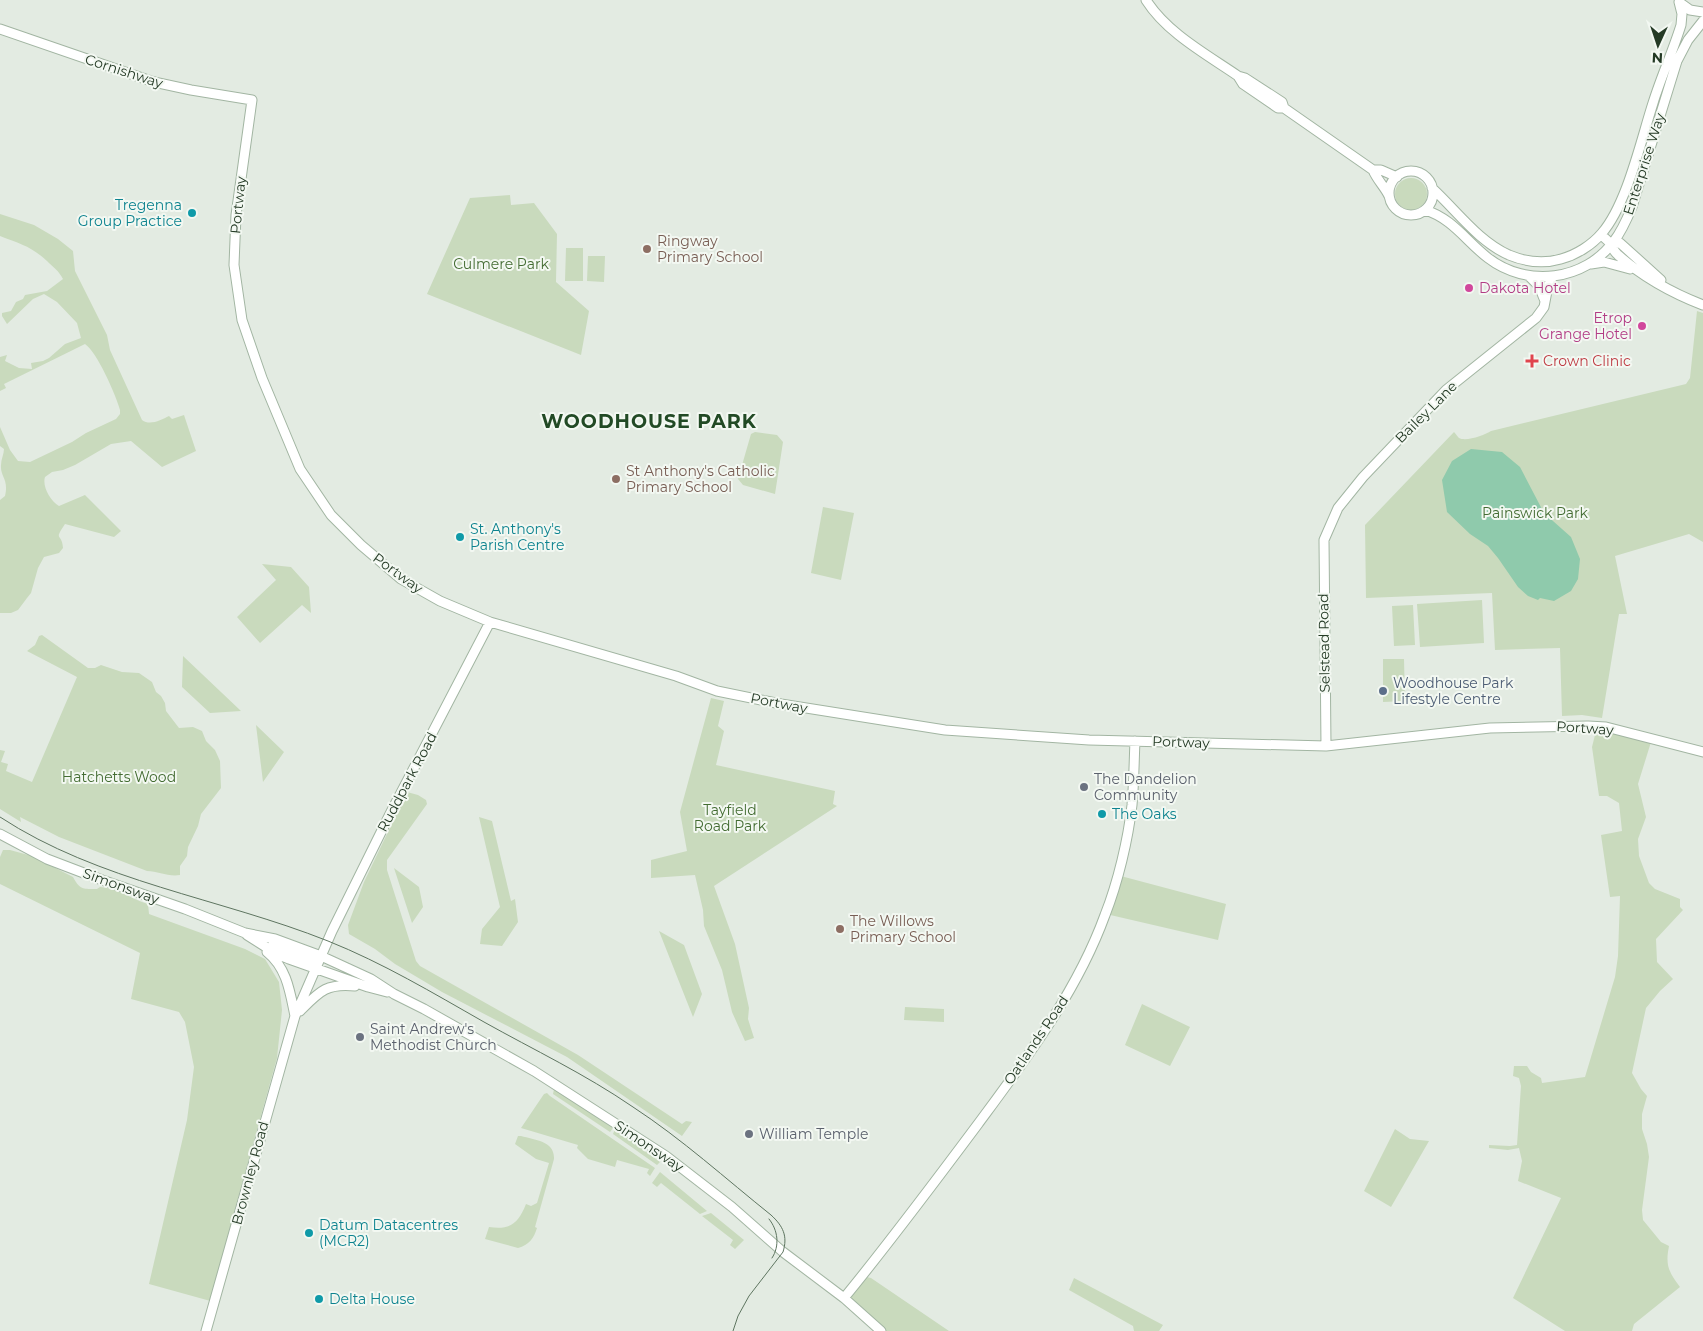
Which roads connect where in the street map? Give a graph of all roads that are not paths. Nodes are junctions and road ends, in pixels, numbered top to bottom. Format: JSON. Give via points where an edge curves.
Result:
{"nodes":[{"id":1,"x":1146,"y":0,"type":"edge"},
{"id":2,"x":1678,"y":1,"type":"edge"},
{"id":3,"x":1703,"y":12,"type":"edge"},
{"id":4,"x":1703,"y":21,"type":"edge"},
{"id":5,"x":0,"y":29,"type":"edge"},
{"id":6,"x":252,"y":100,"type":"joint"},
{"id":7,"x":1373,"y":170,"type":"junction"},
{"id":8,"x":1397,"y":176,"type":"junction"},
{"id":9,"x":1432,"y":188,"type":"junction"},
{"id":10,"x":1389,"y":196,"type":"junction"},
{"id":11,"x":1426,"y":210,"type":"junction"},
{"id":12,"x":1601,"y":235,"type":"junction"},
{"id":13,"x":1612,"y":244,"type":"junction"},
{"id":14,"x":1585,"y":266,"type":"junction"},
{"id":15,"x":1639,"y":272,"type":"junction"},
{"id":16,"x":1553,"y":276,"type":"junction"},
{"id":17,"x":1530,"y":277,"type":"junction"},
{"id":18,"x":1676,"y":294,"type":"junction"},
{"id":19,"x":1545,"y":301,"type":"junction"},
{"id":20,"x":1703,"y":305,"type":"edge"},
{"id":21,"x":1324,"y":540,"type":"joint"},
{"id":22,"x":490,"y":622,"type":"junction"},
{"id":23,"x":1135,"y":740,"type":"junction"},
{"id":24,"x":1326,"y":746,"type":"junction"},
{"id":25,"x":1703,"y":752,"type":"edge"},
{"id":26,"x":0,"y":834,"type":"edge"},
{"id":27,"x":256,"y":938,"type":"junction"},
{"id":28,"x":321,"y":956,"type":"junction"},
{"id":29,"x":316,"y":968,"type":"junction"},
{"id":30,"x":368,"y":987,"type":"junction"},
{"id":31,"x":394,"y":994,"type":"junction"},
{"id":32,"x":295,"y":1016,"type":"junction"},
{"id":33,"x":844,"y":1298,"type":"junction"},
{"id":34,"x":206,"y":1331,"type":"edge"},
{"id":35,"x":880,"y":1331,"type":"edge"}],
"edges":[{"from":1,"to":7,"type":"street","name":"Enterprise Way","via":[[1171,28],[1238,76],[1282,102],[1284,108]]},
{"from":2,"to":3,"type":"street","via":[[1690,10]]},
{"from":2,"to":12,"type":"street","name":"Enterprise Way","via":[[1682,14],[1678,35],[1626,190]]},
{"from":4,"to":13,"type":"street","name":"Enterprise Way","via":[[1677,61],[1632,207]]},
{"from":5,"to":6,"type":"street","name":"Cornishway","via":[[154,82]]},
{"from":6,"to":22,"type":"street","name":"Portway","via":[[236,215],[234,265],[248,338],[300,469],[331,515],[401,579],[440,602]]},
{"from":7,"to":8,"type":"street","name":"Enterprise Way"},
{"from":7,"to":10,"type":"street","name":"Enterprise Way"},
{"from":8,"to":9,"type":"street","name":"Enterprise Way","via":[[1417,172],[1428,179]]},
{"from":8,"to":10,"type":"street"},
{"from":9,"to":11,"type":"street","via":[[1432,200]]},
{"from":9,"to":12,"type":"street","name":"Enterprise Way","via":[[1498,249],[1523,260],[1544,262],[1568,257]]},
{"from":10,"to":11,"type":"street","name":"Enterprise Way","via":[[1396,209],[1406,214]]},
{"from":11,"to":17,"type":"street","name":"Enterprise Way","via":[[1442,216],[1500,267]]},
{"from":12,"to":13,"type":"street"},
{"from":13,"to":14,"type":"street","name":"Enterprise Way"},
{"from":13,"to":15,"type":"street","via":[[1613,250]]},
{"from":13,"to":18,"type":"street","via":[[1620,243]]},
{"from":14,"to":15,"type":"street","via":[[1604,262]]},
{"from":14,"to":16,"type":"street","name":"Enterprise Way"},
{"from":15,"to":18,"type":"street"},
{"from":16,"to":17,"type":"street","name":"Enterprise Way"},
{"from":16,"to":19,"type":"street","name":"Bailey Lane"},
{"from":17,"to":19,"type":"street","via":[[1539,286]]},
{"from":18,"to":20,"type":"street"},
{"from":19,"to":21,"type":"street","name":"Bailey Lane","via":[[1536,318],[1446,390],[1363,477],[1338,508]]},
{"from":21,"to":24,"type":"street","name":"Selstead Road"},
{"from":22,"to":23,"type":"street","name":"Portway","via":[[717,691],[781,704],[954,731]]},
{"from":22,"to":28,"type":"street","name":"Ruddpark Road","via":[[391,812]]},
{"from":23,"to":24,"type":"street","name":"Portway"},
{"from":23,"to":33,"type":"street","name":"Oatlands Road","via":[[1132,806],[1124,847],[1106,914],[1078,975],[1021,1066]]},
{"from":24,"to":25,"type":"street","name":"Portway","via":[[1490,728],[1588,726],[1606,727]]},
{"from":26,"to":27,"type":"street","name":"Simonsway","via":[[48,859]]},
{"from":27,"to":28,"type":"street","name":"Simonsway","via":[[275,938]]},
{"from":27,"to":29,"type":"street","name":"Simonsway","via":[[312,960]]},
{"from":27,"to":32,"type":"street","via":[[284,972]]},
{"from":28,"to":29,"type":"street","name":"Ruddpark Road"},
{"from":28,"to":31,"type":"street","name":"Simonsway","via":[[371,979]]},
{"from":29,"to":30,"type":"street","name":"Simonsway"},
{"from":29,"to":32,"type":"street","name":"Brownley Road"},
{"from":30,"to":31,"type":"street","name":"Simonsway"},
{"from":30,"to":32,"type":"street","via":[[326,988]]},
{"from":31,"to":33,"type":"street","name":"Simonsway","via":[[534,1071],[666,1156]]},
{"from":32,"to":34,"type":"street","name":"Brownley Road"},
{"from":33,"to":35,"type":"street","name":"Simonsway"}]}
